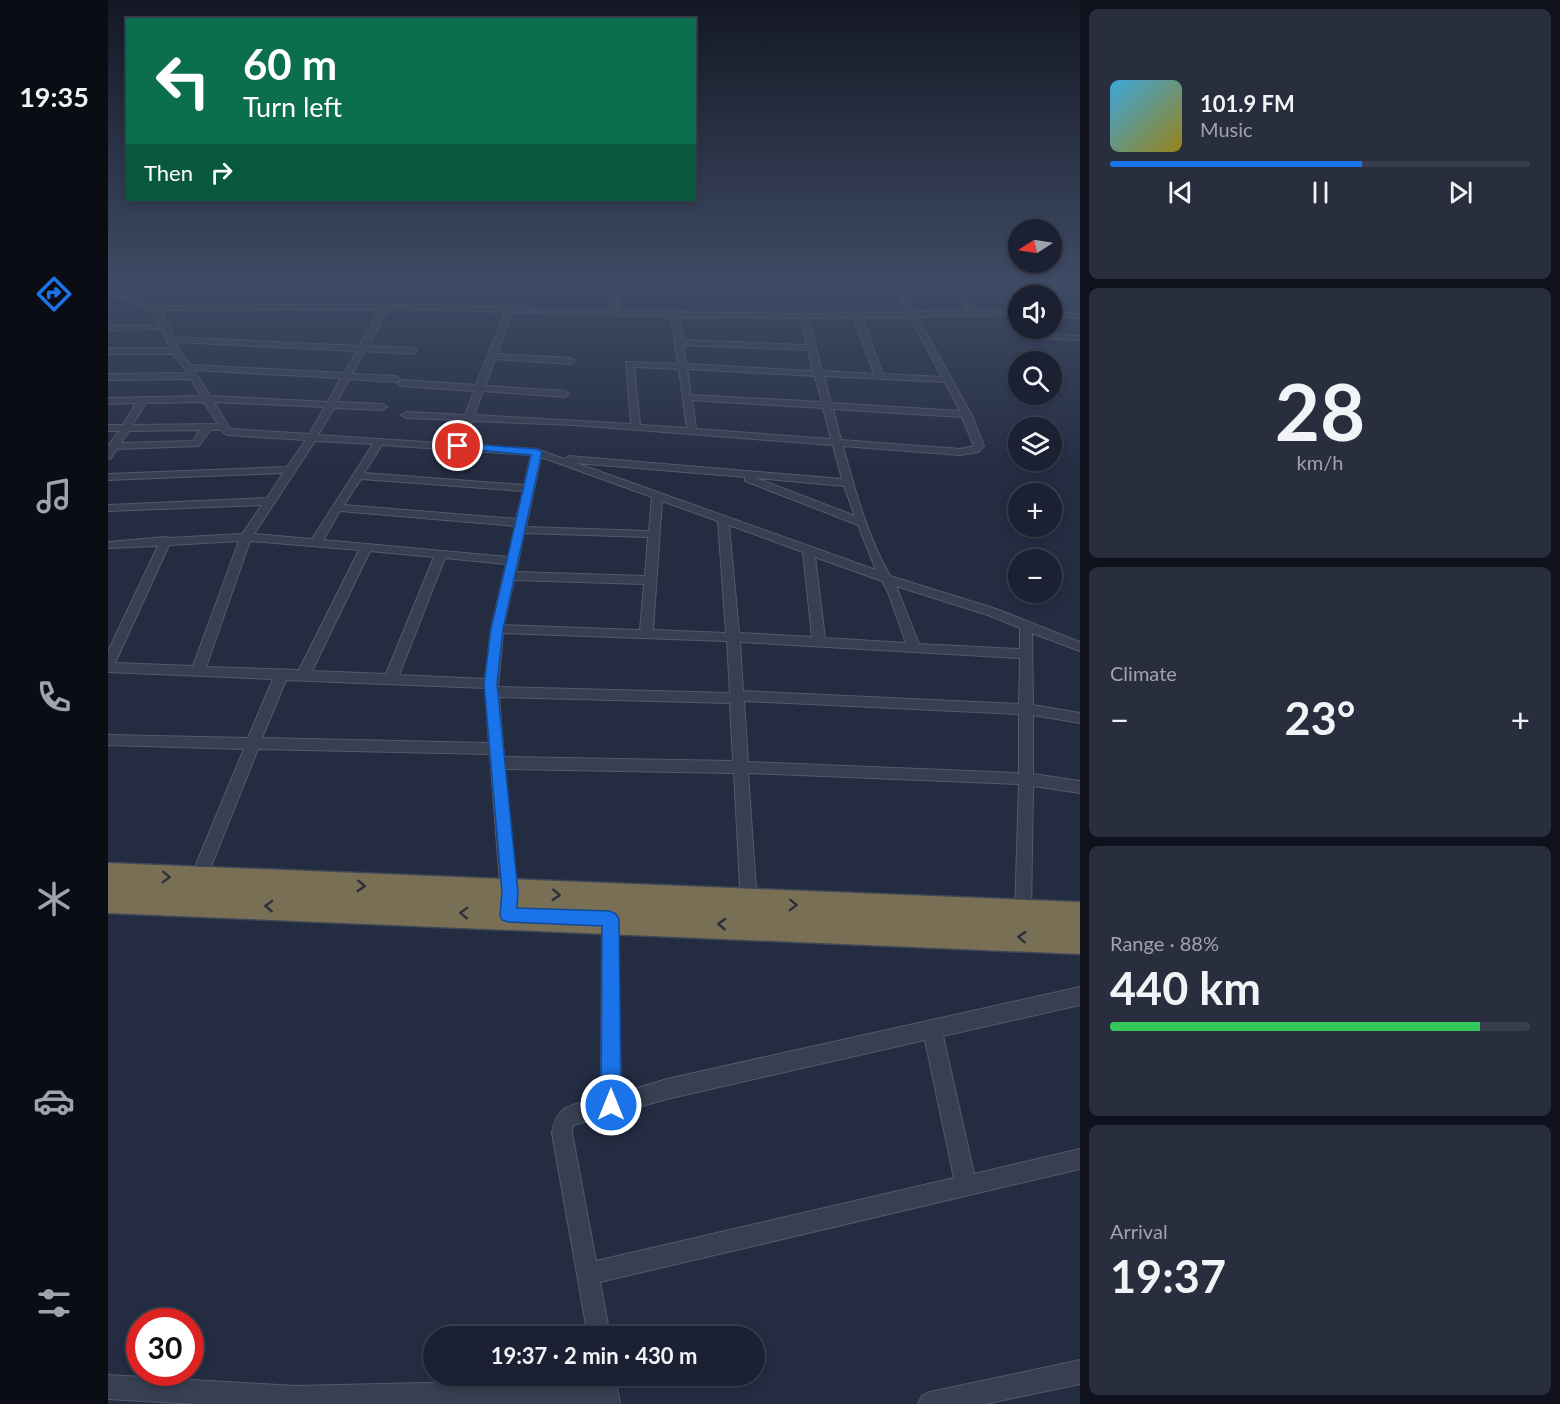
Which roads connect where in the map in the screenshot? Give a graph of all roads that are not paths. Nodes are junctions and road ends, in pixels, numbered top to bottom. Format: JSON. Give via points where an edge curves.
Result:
{"nodes":[{"id":1,"x":173,"y":345,"type":"edge"},
{"id":2,"x":288,"y":345,"type":"edge"},
{"id":3,"x":364,"y":345,"type":"edge"},
{"id":4,"x":496,"y":345,"type":"edge"},
{"id":5,"x":680,"y":345,"type":"edge"},
{"id":6,"x":735,"y":345,"type":"edge"},
{"id":7,"x":809,"y":345,"type":"edge"},
{"id":8,"x":868,"y":345,"type":"edge"},
{"id":9,"x":929,"y":345,"type":"edge"},
{"id":10,"x":362,"y":348,"type":"junction"},
{"id":11,"x":810,"y":348,"type":"junction"},
{"id":12,"x":108,"y":351,"type":"edge"},
{"id":13,"x":175,"y":351,"type":"junction"},
{"id":14,"x":413,"y":351,"type":"dead end"},
{"id":15,"x":492,"y":356,"type":"junction"},
{"id":16,"x":571,"y":361,"type":"dead end"},
{"id":17,"x":683,"y":365,"type":"junction"},
{"id":18,"x":191,"y":372,"type":"junction"},
{"id":19,"x":817,"y":373,"type":"junction"},
{"id":20,"x":346,"y":375,"type":"junction"},
{"id":21,"x":879,"y":376,"type":"junction"},
{"id":22,"x":108,"y":377,"type":"edge"},
{"id":23,"x":948,"y":380,"type":"junction"},
{"id":24,"x":480,"y":388,"type":"junction"},
{"id":25,"x":565,"y":394,"type":"dead end"},
{"id":26,"x":687,"y":397,"type":"junction"},
{"id":27,"x":208,"y":399,"type":"junction"},
{"id":28,"x":142,"y":400,"type":"junction"},
{"id":29,"x":108,"y":401,"type":"edge"},
{"id":30,"x":331,"y":404,"type":"junction"},
{"id":31,"x":826,"y":405,"type":"junction"},
{"id":32,"x":382,"y":407,"type":"dead end"},
{"id":33,"x":966,"y":414,"type":"junction"},
{"id":34,"x":406,"y":415,"type":"dead end"},
{"id":35,"x":469,"y":418,"type":"junction"},
{"id":36,"x":125,"y":427,"type":"junction"},
{"id":37,"x":207,"y":427,"type":"junction"},
{"id":38,"x":225,"y":427,"type":"junction"},
{"id":39,"x":636,"y":427,"type":"junction"},
{"id":40,"x":108,"y":428,"type":"edge"},
{"id":41,"x":692,"y":431,"type":"junction"},
{"id":42,"x":313,"y":436,"type":"junction"},
{"id":43,"x":380,"y":441,"type":"junction"},
{"id":44,"x":836,"y":442,"type":"junction"},
{"id":45,"x":458,"y":446,"type":"junction"},
{"id":46,"x":111,"y":451,"type":"edge"},
{"id":47,"x":537,"y":452,"type":"junction"},
{"id":48,"x":551,"y":458,"type":"junction"},
{"id":49,"x":290,"y":470,"type":"junction"},
{"id":50,"x":737,"y":473,"type":"junction"},
{"id":51,"x":358,"y":476,"type":"junction"},
{"id":52,"x":108,"y":477,"type":"edge"},
{"id":53,"x":848,"y":483,"type":"junction"},
{"id":54,"x":527,"y":488,"type":"junction"},
{"id":55,"x":657,"y":496,"type":"junction"},
{"id":56,"x":270,"y":501,"type":"junction"},
{"id":57,"x":108,"y":508,"type":"edge"},
{"id":58,"x":337,"y":508,"type":"junction"},
{"id":59,"x":723,"y":520,"type":"junction"},
{"id":60,"x":862,"y":522,"type":"junction"},
{"id":61,"x":520,"y":526,"type":"junction"},
{"id":62,"x":654,"y":534,"type":"junction"},
{"id":63,"x":246,"y":537,"type":"junction"},
{"id":64,"x":166,"y":540,"type":"junction"},
{"id":65,"x":315,"y":543,"type":"junction"},
{"id":66,"x":108,"y":545,"type":"edge"},
{"id":67,"x":366,"y":547,"type":"junction"},
{"id":68,"x":809,"y":551,"type":"junction"},
{"id":69,"x":441,"y":554,"type":"junction"},
{"id":70,"x":514,"y":561,"type":"junction"},
{"id":71,"x":510,"y":576,"type":"junction"},
{"id":72,"x":888,"y":579,"type":"junction"},
{"id":73,"x":650,"y":580,"type":"junction"},
{"id":74,"x":1026,"y":625,"type":"junction"},
{"id":75,"x":497,"y":629,"type":"junction"},
{"id":76,"x":646,"y":634,"type":"junction"},
{"id":77,"x":733,"y":637,"type":"junction"},
{"id":78,"x":819,"y":643,"type":"junction"},
{"id":79,"x":1080,"y":646,"type":"edge"},
{"id":80,"x":914,"y":648,"type":"junction"},
{"id":81,"x":1026,"y":654,"type":"junction"},
{"id":82,"x":108,"y":666,"type":"edge"},
{"id":83,"x":198,"y":671,"type":"junction"},
{"id":84,"x":281,"y":675,"type":"junction"},
{"id":85,"x":303,"y":675,"type":"junction"},
{"id":86,"x":391,"y":679,"type":"junction"},
{"id":87,"x":491,"y":688,"type":"junction"},
{"id":88,"x":737,"y":697,"type":"junction"},
{"id":89,"x":1027,"y":709,"type":"junction"},
{"id":90,"x":1080,"y":718,"type":"edge"},
{"id":91,"x":108,"y":740,"type":"edge"},
{"id":92,"x":253,"y":743,"type":"junction"},
{"id":93,"x":498,"y":756,"type":"junction"},
{"id":94,"x":741,"y":767,"type":"junction"},
{"id":95,"x":1026,"y":779,"type":"junction"},
{"id":96,"x":1080,"y":787,"type":"edge"},
{"id":97,"x":108,"y":875,"type":"edge"},
{"id":98,"x":198,"y":879,"type":"junction"},
{"id":99,"x":108,"y":900,"type":"edge"},
{"id":100,"x":749,"y":903,"type":"junction"},
{"id":101,"x":509,"y":904,"type":"junction"},
{"id":102,"x":1023,"y":913,"type":"junction"},
{"id":103,"x":1080,"y":915,"type":"edge"},
{"id":104,"x":610,"y":919,"type":"junction"},
{"id":105,"x":1080,"y":940,"type":"edge"},
{"id":106,"x":1080,"y":996,"type":"edge"},
{"id":107,"x":932,"y":1029,"type":"junction"},
{"id":108,"x":611,"y":1105,"type":"junction"},
{"id":109,"x":1080,"y":1159,"type":"edge"},
{"id":110,"x":966,"y":1185,"type":"junction"},
{"id":111,"x":587,"y":1274,"type":"junction"},
{"id":112,"x":597,"y":1326,"type":"edge"},
{"id":113,"x":1080,"y":1372,"type":"edge"},
{"id":114,"x":108,"y":1387,"type":"edge"},
{"id":115,"x":606,"y":1390,"type":"edge"},
{"id":116,"x":930,"y":1404,"type":"edge"}],
"edges":[{"from":1,"to":13,"type":"street"},
{"from":2,"to":10,"type":"street"},
{"from":3,"to":10,"type":"street"},
{"from":4,"to":15,"type":"street"},
{"from":5,"to":17,"type":"street"},
{"from":6,"to":11,"type":"street"},
{"from":7,"to":11,"type":"street"},
{"from":8,"to":21,"type":"street"},
{"from":9,"to":23,"type":"street"},
{"from":10,"to":14,"type":"street"},
{"from":10,"to":20,"type":"street"},
{"from":11,"to":19,"type":"street"},
{"from":12,"to":13,"type":"street"},
{"from":13,"to":18,"type":"street"},
{"from":15,"to":16,"type":"street"},
{"from":15,"to":24,"type":"street"},
{"from":17,"to":19,"type":"street"},
{"from":17,"to":26,"type":"street"},
{"from":17,"to":39,"type":"street","via":[[629,364]]},
{"from":18,"to":20,"type":"street"},
{"from":18,"to":22,"type":"street"},
{"from":18,"to":27,"type":"street"},
{"from":19,"to":21,"type":"street"},
{"from":19,"to":31,"type":"street"},
{"from":20,"to":24,"type":"street"},
{"from":20,"to":30,"type":"street"},
{"from":21,"to":23,"type":"street"},
{"from":23,"to":33,"type":"street"},
{"from":24,"to":25,"type":"street"},
{"from":24,"to":35,"type":"street"},
{"from":26,"to":31,"type":"street"},
{"from":26,"to":41,"type":"street"},
{"from":27,"to":28,"type":"street"},
{"from":27,"to":30,"type":"street"},
{"from":27,"to":38,"type":"street"},
{"from":28,"to":29,"type":"street"},
{"from":28,"to":36,"type":"street"},
{"from":30,"to":32,"type":"street"},
{"from":30,"to":42,"type":"street"},
{"from":31,"to":33,"type":"street"},
{"from":31,"to":44,"type":"street"},
{"from":33,"to":44,"type":"street","via":[[979,446],[975,450]]},
{"from":34,"to":35,"type":"street"},
{"from":35,"to":39,"type":"street"},
{"from":35,"to":45,"type":"street"},
{"from":36,"to":37,"type":"street"},
{"from":36,"to":40,"type":"street"},
{"from":36,"to":46,"type":"street"},
{"from":37,"to":38,"type":"street"},
{"from":37,"to":46,"type":"street","via":[[196,444]]},
{"from":38,"to":42,"type":"street","via":[[227,432]]},
{"from":39,"to":41,"type":"street"},
{"from":41,"to":44,"type":"street"},
{"from":42,"to":43,"type":"street"},
{"from":42,"to":49,"type":"street"},
{"from":43,"to":45,"type":"street"},
{"from":43,"to":51,"type":"street"},
{"from":44,"to":53,"type":"street"},
{"from":45,"to":47,"type":"street"},
{"from":47,"to":48,"type":"street"},
{"from":47,"to":54,"type":"street"},
{"from":48,"to":50,"type":"street"},
{"from":48,"to":55,"type":"street"},
{"from":49,"to":52,"type":"street"},
{"from":49,"to":56,"type":"street"},
{"from":50,"to":53,"type":"street"},
{"from":50,"to":60,"type":"street"},
{"from":51,"to":54,"type":"street"},
{"from":51,"to":58,"type":"street"},
{"from":53,"to":60,"type":"street"},
{"from":54,"to":61,"type":"street"},
{"from":55,"to":59,"type":"street"},
{"from":55,"to":62,"type":"street"},
{"from":56,"to":57,"type":"street"},
{"from":56,"to":63,"type":"street"},
{"from":58,"to":61,"type":"street"},
{"from":58,"to":65,"type":"street"},
{"from":59,"to":68,"type":"street"},
{"from":59,"to":77,"type":"street"},
{"from":60,"to":72,"type":"street","via":[[877,563]]},
{"from":61,"to":62,"type":"street"},
{"from":61,"to":70,"type":"street"},
{"from":62,"to":73,"type":"street"},
{"from":63,"to":64,"type":"street"},
{"from":63,"to":65,"type":"street"},
{"from":63,"to":83,"type":"street"},
{"from":64,"to":66,"type":"street"},
{"from":64,"to":82,"type":"street"},
{"from":65,"to":67,"type":"street"},
{"from":67,"to":69,"type":"street"},
{"from":67,"to":85,"type":"street"},
{"from":68,"to":72,"type":"street"},
{"from":68,"to":78,"type":"street"},
{"from":69,"to":70,"type":"street"},
{"from":69,"to":86,"type":"street"},
{"from":70,"to":71,"type":"street"},
{"from":71,"to":73,"type":"street"},
{"from":71,"to":75,"type":"street"},
{"from":72,"to":74,"type":"street"},
{"from":72,"to":80,"type":"street"},
{"from":73,"to":76,"type":"street"},
{"from":74,"to":79,"type":"street"},
{"from":74,"to":81,"type":"street"},
{"from":75,"to":76,"type":"street"},
{"from":75,"to":87,"type":"street"},
{"from":76,"to":77,"type":"street"},
{"from":77,"to":78,"type":"street"},
{"from":77,"to":88,"type":"street"},
{"from":78,"to":80,"type":"street"},
{"from":80,"to":81,"type":"street"},
{"from":81,"to":89,"type":"street"},
{"from":82,"to":83,"type":"street"},
{"from":83,"to":84,"type":"street"},
{"from":84,"to":85,"type":"street"},
{"from":84,"to":92,"type":"street"},
{"from":85,"to":86,"type":"street"},
{"from":86,"to":87,"type":"street"},
{"from":87,"to":88,"type":"street"},
{"from":87,"to":93,"type":"street"},
{"from":88,"to":89,"type":"street"},
{"from":88,"to":94,"type":"street"},
{"from":89,"to":90,"type":"street"},
{"from":89,"to":95,"type":"street"},
{"from":91,"to":92,"type":"street"},
{"from":92,"to":93,"type":"street"},
{"from":92,"to":98,"type":"street"},
{"from":93,"to":94,"type":"street"},
{"from":93,"to":101,"type":"street"},
{"from":94,"to":95,"type":"street"},
{"from":94,"to":100,"type":"street"},
{"from":95,"to":96,"type":"street"},
{"from":95,"to":102,"type":"street"},
{"from":97,"to":98,"type":"highway","one_way":true},
{"from":98,"to":101,"type":"highway","one_way":true},
{"from":101,"to":99,"type":"highway","one_way":true},
{"from":101,"to":100,"type":"highway","one_way":true},
{"from":100,"to":102,"type":"highway","one_way":true},
{"from":101,"to":104,"type":"highway"},
{"from":102,"to":103,"type":"highway"},
{"from":105,"to":104,"type":"highway","one_way":true},
{"from":104,"to":108,"type":"street"},
{"from":106,"to":107,"type":"street"},
{"from":107,"to":108,"type":"street"},
{"from":107,"to":110,"type":"street"},
{"from":108,"to":111,"type":"street","via":[[572,1115],[562,1128]]},
{"from":109,"to":110,"type":"street"},
{"from":110,"to":111,"type":"street"},
{"from":111,"to":112,"type":"street"},
{"from":113,"to":116,"type":"street"},
{"from":114,"to":115,"type":"street","via":[[296,1398]]}]}
